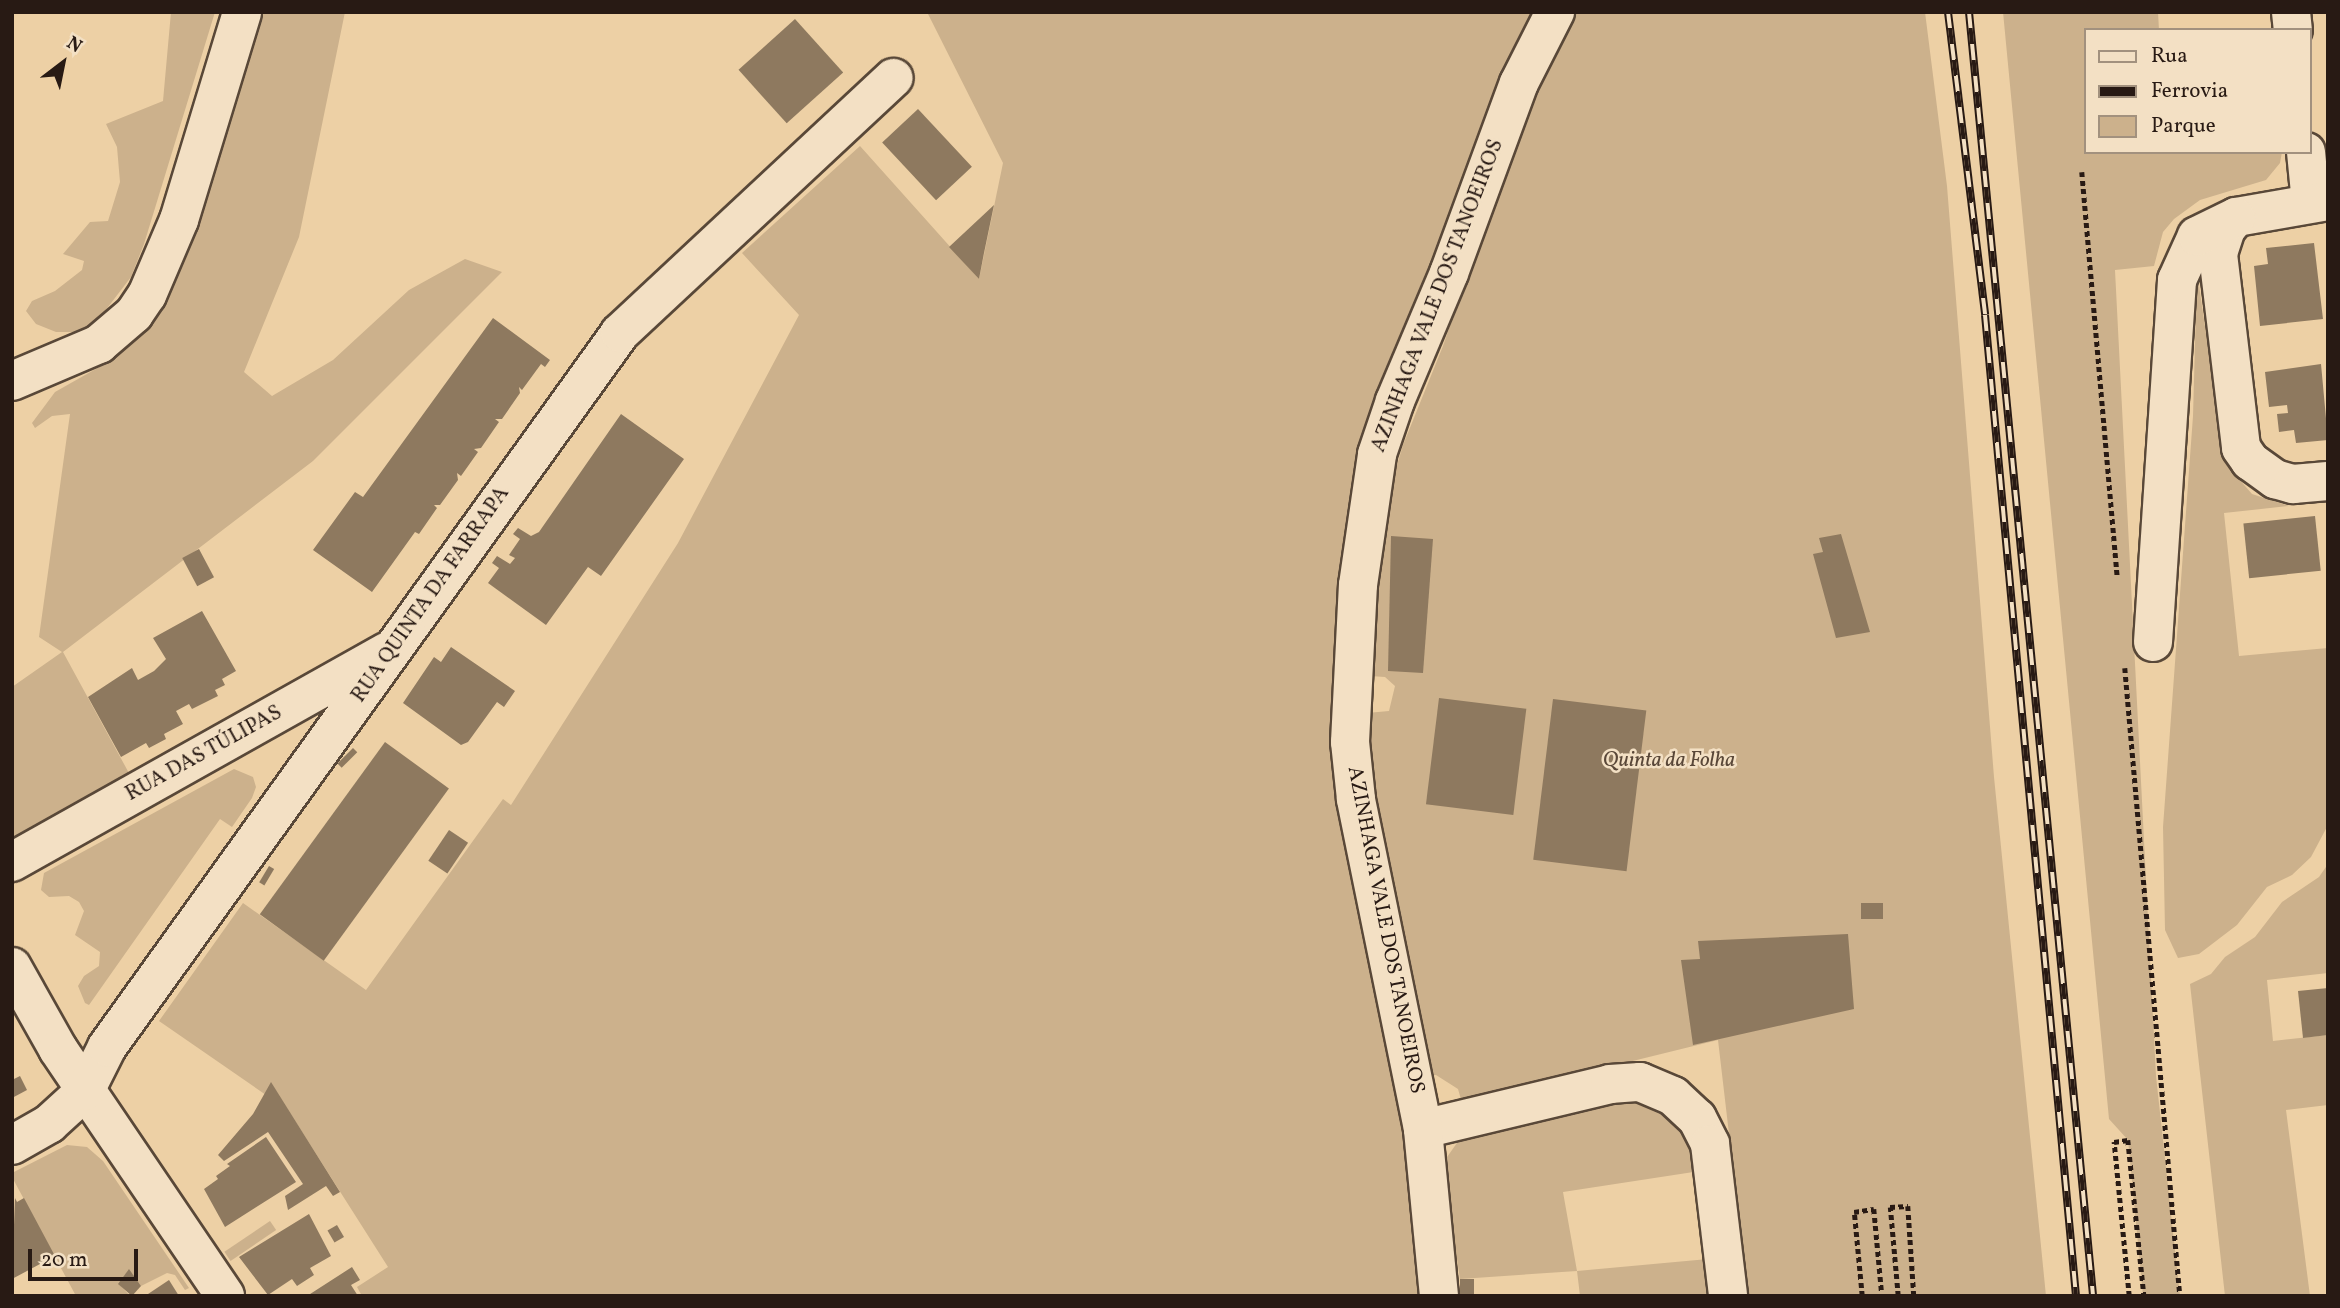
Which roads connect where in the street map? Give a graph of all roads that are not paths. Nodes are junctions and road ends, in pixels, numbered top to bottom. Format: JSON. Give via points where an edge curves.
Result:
{"nodes":[{"id":1,"x":242,"y":12,"type":"edge"},
{"id":2,"x":1555,"y":12,"type":"edge"},
{"id":3,"x":893,"y":78,"type":"dead end"},
{"id":4,"x":2307,"y":154,"type":"edge"},
{"id":5,"x":2320,"y":202,"type":"edge"},
{"id":6,"x":2236,"y":216,"type":"junction"},
{"id":7,"x":12,"y":381,"type":"edge"},
{"id":8,"x":2328,"y":481,"type":"edge"},
{"id":9,"x":397,"y":646,"type":"junction"},
{"id":10,"x":2138,"y":649,"type":"road end"},
{"id":11,"x":12,"y":862,"type":"edge"},
{"id":12,"x":12,"y":967,"type":"edge"},
{"id":13,"x":85,"y":1091,"type":"junction"},
{"id":14,"x":1423,"y":1129,"type":"junction"},
{"id":15,"x":12,"y":1145,"type":"edge"},
{"id":16,"x":225,"y":1296,"type":"edge"},
{"id":17,"x":1439,"y":1296,"type":"edge"},
{"id":18,"x":1728,"y":1296,"type":"edge"}],
"edges":[{"from":1,"to":7,"type":"street","via":[[183,209],[146,295],[134,314],[99,344]]},
{"from":2,"to":14,"type":"street","name":"AZINHAGA VALE DOS TANOEIROS","via":[[1519,83],[1449,273],[1395,401],[1377,454],[1364,526],[1351,702],[1356,799]]},
{"from":3,"to":9,"type":"street","name":"RUA QUINTA DA FARRAPA","via":[[620,333]]},
{"from":4,"to":5,"type":"street"},
{"from":5,"to":6,"type":"street"},
{"from":6,"to":8,"type":"street","via":[[2218,254],[2241,448],[2250,461],[2275,479],[2293,484]]},
{"from":6,"to":10,"type":"street","via":[[2197,236],[2187,249],[2177,280]]},
{"from":9,"to":11,"type":"street","name":"RUA DAS TÚLIPAS"},
{"from":9,"to":13,"type":"street","name":"RUA QUINTA DA FARRAPA","via":[[107,1047]]},
{"from":12,"to":13,"type":"street"},
{"from":13,"to":15,"type":"street","name":"RUA QUINTA DA FARRAPA","via":[[49,1125]]},
{"from":13,"to":16,"type":"street"},
{"from":14,"to":17,"type":"street","name":"AZINHAGA VALE DOS TANOEIROS"},
{"from":14,"to":18,"type":"street","via":[[1610,1084],[1640,1082],[1673,1096],[1696,1118],[1710,1144]]}]}
